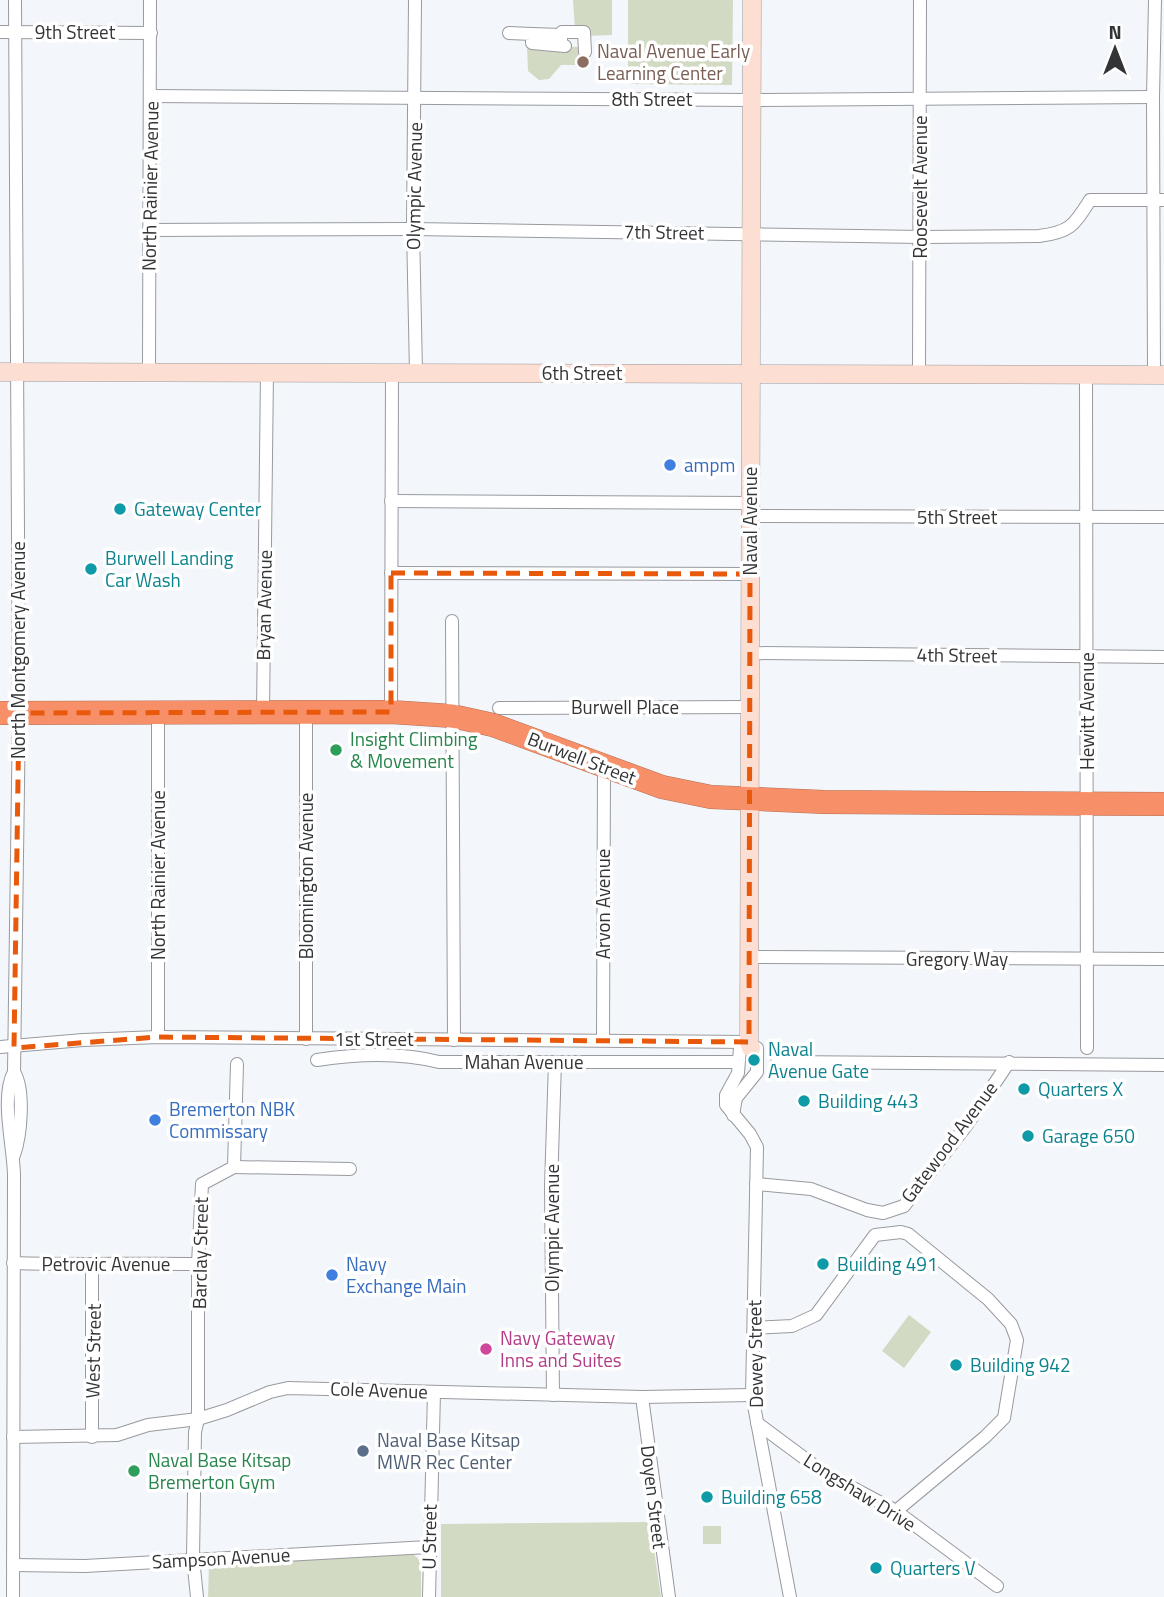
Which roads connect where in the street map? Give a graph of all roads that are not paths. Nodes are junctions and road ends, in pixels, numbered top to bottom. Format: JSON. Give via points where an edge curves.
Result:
{"nodes":[{"id":1,"x":15,"y":0,"type":"edge"},
{"id":2,"x":150,"y":0,"type":"edge"},
{"id":3,"x":415,"y":0,"type":"edge"},
{"id":4,"x":752,"y":0,"type":"edge"},
{"id":5,"x":920,"y":0,"type":"edge"},
{"id":6,"x":1156,"y":0,"type":"edge"},
{"id":7,"x":0,"y":32,"type":"edge"},
{"id":8,"x":15,"y":32,"type":"junction"},
{"id":9,"x":1160,"y":32,"type":"edge"},
{"id":10,"x":151,"y":33,"type":"junction"},
{"id":11,"x":509,"y":33,"type":"dead end"},
{"id":12,"x":585,"y":52,"type":"dead end"},
{"id":13,"x":150,"y":96,"type":"junction"},
{"id":14,"x":1153,"y":97,"type":"junction"},
{"id":15,"x":415,"y":98,"type":"junction"},
{"id":16,"x":920,"y":99,"type":"junction"},
{"id":17,"x":752,"y":100,"type":"junction"},
{"id":18,"x":1159,"y":200,"type":"edge"},
{"id":19,"x":413,"y":229,"type":"junction"},
{"id":20,"x":149,"y":230,"type":"junction"},
{"id":21,"x":751,"y":233,"type":"junction"},
{"id":22,"x":921,"y":237,"type":"junction"},
{"id":23,"x":8,"y":372,"type":"edge"},
{"id":24,"x":149,"y":372,"type":"junction"},
{"id":25,"x":267,"y":372,"type":"junction"},
{"id":26,"x":392,"y":372,"type":"junction"},
{"id":27,"x":416,"y":372,"type":"junction"},
{"id":28,"x":751,"y":373,"type":"junction"},
{"id":29,"x":919,"y":374,"type":"junction"},
{"id":30,"x":1086,"y":375,"type":"junction"},
{"id":31,"x":1159,"y":375,"type":"edge"},
{"id":32,"x":391,"y":501,"type":"junction"},
{"id":33,"x":750,"y":509,"type":"junction"},
{"id":34,"x":1087,"y":517,"type":"junction"},
{"id":35,"x":1164,"y":517,"type":"edge"},
{"id":36,"x":391,"y":573,"type":"junction"},
{"id":37,"x":750,"y":574,"type":"junction"},
{"id":38,"x":452,"y":621,"type":"dead end"},
{"id":39,"x":750,"y":653,"type":"junction"},
{"id":40,"x":1087,"y":656,"type":"junction"},
{"id":41,"x":1164,"y":657,"type":"edge"},
{"id":42,"x":750,"y":707,"type":"junction"},
{"id":43,"x":499,"y":708,"type":"dead end"},
{"id":44,"x":391,"y":712,"type":"junction"},
{"id":45,"x":9,"y":713,"type":"edge"},
{"id":46,"x":158,"y":713,"type":"junction"},
{"id":47,"x":263,"y":713,"type":"junction"},
{"id":48,"x":306,"y":713,"type":"junction"},
{"id":49,"x":452,"y":716,"type":"junction"},
{"id":50,"x":604,"y":768,"type":"junction"},
{"id":51,"x":750,"y":800,"type":"junction"},
{"id":52,"x":1087,"y":803,"type":"junction"},
{"id":53,"x":1164,"y":804,"type":"edge"},
{"id":54,"x":749,"y":957,"type":"junction"},
{"id":55,"x":1164,"y":959,"type":"edge"},
{"id":56,"x":1087,"y":960,"type":"junction"},
{"id":57,"x":158,"y":1037,"type":"junction"},
{"id":58,"x":306,"y":1039,"type":"junction"},
{"id":59,"x":454,"y":1040,"type":"junction"},
{"id":60,"x":603,"y":1040,"type":"junction"},
{"id":61,"x":0,"y":1047,"type":"edge"},
{"id":62,"x":14,"y":1048,"type":"junction"},
{"id":63,"x":1087,"y":1048,"type":"dead end"},
{"id":64,"x":746,"y":1050,"type":"junction"},
{"id":65,"x":317,"y":1060,"type":"dead end"},
{"id":66,"x":555,"y":1062,"type":"junction"},
{"id":67,"x":777,"y":1062,"type":"dead end"},
{"id":68,"x":1009,"y":1062,"type":"junction"},
{"id":69,"x":237,"y":1064,"type":"dead end"},
{"id":70,"x":1164,"y":1065,"type":"edge"},
{"id":71,"x":733,"y":1115,"type":"junction"},
{"id":72,"x":234,"y":1167,"type":"junction"},
{"id":73,"x":350,"y":1170,"type":"dead end"},
{"id":74,"x":756,"y":1184,"type":"junction"},
{"id":75,"x":13,"y":1263,"type":"junction"},
{"id":76,"x":198,"y":1264,"type":"junction"},
{"id":77,"x":92,"y":1265,"type":"junction"},
{"id":78,"x":754,"y":1328,"type":"junction"},
{"id":79,"x":434,"y":1392,"type":"junction"},
{"id":80,"x":553,"y":1395,"type":"junction"},
{"id":81,"x":752,"y":1395,"type":"junction"},
{"id":82,"x":642,"y":1397,"type":"junction"},
{"id":83,"x":198,"y":1419,"type":"junction"},
{"id":84,"x":757,"y":1423,"type":"junction"},
{"id":85,"x":13,"y":1437,"type":"junction"},
{"id":86,"x":92,"y":1437,"type":"junction"},
{"id":87,"x":896,"y":1511,"type":"junction"},
{"id":88,"x":428,"y":1547,"type":"junction"},
{"id":89,"x":193,"y":1558,"type":"junction"},
{"id":90,"x":13,"y":1565,"type":"junction"},
{"id":91,"x":997,"y":1586,"type":"dead end"},
{"id":92,"x":13,"y":1597,"type":"edge"},
{"id":93,"x":197,"y":1597,"type":"edge"},
{"id":94,"x":429,"y":1597,"type":"edge"},
{"id":95,"x":668,"y":1597,"type":"edge"},
{"id":96,"x":790,"y":1597,"type":"edge"}],
"edges":[{"from":1,"to":8,"type":"street","name":"North Montgomery Avenue"},
{"from":2,"to":10,"type":"street","name":"North Rainier Avenue"},
{"from":3,"to":15,"type":"street","name":"Olympic Avenue"},
{"from":4,"to":17,"type":"main road","name":"Naval Avenue"},
{"from":5,"to":16,"type":"street","name":"Roosevelt Avenue"},
{"from":6,"to":9,"type":"street"},
{"from":7,"to":8,"type":"street","name":"9th Street"},
{"from":8,"to":10,"type":"street","name":"9th Street"},
{"from":8,"to":23,"type":"street","name":"North Montgomery Avenue"},
{"from":9,"to":14,"type":"street"},
{"from":10,"to":13,"type":"street","name":"North Rainier Avenue"},
{"from":11,"to":12,"type":"street","via":[[563,42],[562,32],[584,33]]},
{"from":13,"to":15,"type":"street","name":"8th Street"},
{"from":13,"to":20,"type":"street","name":"North Rainier Avenue"},
{"from":14,"to":16,"type":"street","name":"8th Street"},
{"from":14,"to":18,"type":"street"},
{"from":15,"to":17,"type":"street","name":"8th Street"},
{"from":15,"to":19,"type":"street","name":"Olympic Avenue"},
{"from":16,"to":17,"type":"street","name":"8th Street"},
{"from":16,"to":22,"type":"street","name":"Roosevelt Avenue"},
{"from":17,"to":21,"type":"main road","name":"Naval Avenue"},
{"from":18,"to":22,"type":"street","name":"7th Street","via":[[1090,200],[1075,224],[1055,234]]},
{"from":18,"to":31,"type":"street"},
{"from":19,"to":20,"type":"street","name":"7th Street"},
{"from":19,"to":21,"type":"street","name":"7th Street"},
{"from":19,"to":27,"type":"street","name":"Olympic Avenue"},
{"from":20,"to":24,"type":"street","name":"North Rainier Avenue"},
{"from":21,"to":22,"type":"street","name":"7th Street"},
{"from":21,"to":28,"type":"main road","name":"Naval Avenue"},
{"from":22,"to":29,"type":"street","name":"Roosevelt Avenue"},
{"from":23,"to":24,"type":"main road","name":"6th Street"},
{"from":23,"to":45,"type":"street","name":"North Montgomery Avenue"},
{"from":24,"to":25,"type":"main road","name":"6th Street"},
{"from":25,"to":26,"type":"main road","name":"6th Street"},
{"from":25,"to":47,"type":"street","name":"Bryan Avenue"},
{"from":26,"to":27,"type":"main road","name":"6th Street"},
{"from":26,"to":32,"type":"street"},
{"from":27,"to":28,"type":"main road","name":"6th Street"},
{"from":28,"to":29,"type":"main road","name":"6th Street"},
{"from":28,"to":33,"type":"main road","name":"Naval Avenue"},
{"from":29,"to":30,"type":"main road","name":"6th Street"},
{"from":30,"to":31,"type":"main road","name":"6th Street"},
{"from":30,"to":34,"type":"street","name":"Hewitt Avenue"},
{"from":32,"to":33,"type":"street","name":"5th Street"},
{"from":32,"to":36,"type":"street"},
{"from":33,"to":34,"type":"street","name":"5th Street"},
{"from":33,"to":37,"type":"main road","name":"Naval Avenue"},
{"from":34,"to":35,"type":"street","name":"5th Street"},
{"from":34,"to":40,"type":"street","name":"Hewitt Avenue"},
{"from":36,"to":37,"type":"street"},
{"from":36,"to":44,"type":"street"},
{"from":37,"to":39,"type":"main road","name":"Naval Avenue"},
{"from":38,"to":49,"type":"street"},
{"from":39,"to":40,"type":"street","name":"4th Street"},
{"from":39,"to":42,"type":"main road","name":"Naval Avenue"},
{"from":40,"to":41,"type":"street","name":"4th Street"},
{"from":40,"to":52,"type":"street","name":"Hewitt Avenue"},
{"from":42,"to":43,"type":"street","name":"Burwell Place"},
{"from":42,"to":51,"type":"main road","name":"Naval Avenue"},
{"from":44,"to":48,"type":"highway","name":"Burwell Street"},
{"from":44,"to":49,"type":"highway","name":"Burwell Street"},
{"from":45,"to":46,"type":"highway","name":"Burwell Street"},
{"from":45,"to":62,"type":"street","name":"North Montgomery Avenue"},
{"from":46,"to":47,"type":"highway","name":"Burwell Street"},
{"from":46,"to":57,"type":"street","name":"North Rainier Avenue"},
{"from":47,"to":48,"type":"highway","name":"Burwell Street"},
{"from":48,"to":58,"type":"street","name":"Bloomington Avenue"},
{"from":49,"to":50,"type":"highway","name":"Burwell Street","via":[[509,730]]},
{"from":49,"to":59,"type":"street"},
{"from":50,"to":51,"type":"highway","name":"Burwell Street","via":[[677,791]]},
{"from":50,"to":60,"type":"street","name":"Arvon Avenue"},
{"from":51,"to":52,"type":"highway","name":"Burwell Street"},
{"from":51,"to":54,"type":"main road","name":"Naval Avenue"},
{"from":52,"to":53,"type":"highway","name":"Burwell Street"},
{"from":52,"to":56,"type":"street","name":"Hewitt Avenue"},
{"from":54,"to":56,"type":"street","name":"Gregory Way"},
{"from":54,"to":64,"type":"main road","name":"Naval Avenue"},
{"from":55,"to":56,"type":"street","name":"Gregory Way"},
{"from":56,"to":63,"type":"street","name":"Hewitt Avenue"},
{"from":57,"to":58,"type":"street","name":"1st Street"},
{"from":57,"to":62,"type":"street","name":"1st Street"},
{"from":58,"to":59,"type":"street","name":"1st Street"},
{"from":59,"to":60,"type":"street","name":"1st Street"},
{"from":60,"to":64,"type":"street","name":"1st Street"},
{"from":61,"to":62,"type":"street","name":"1st Street"},
{"from":62,"to":75,"type":"street","name":"North Montgomery Avenue","via":[[8,1125],[14,1155]]},
{"from":64,"to":66,"type":"street","name":"Mahan Avenue"},
{"from":64,"to":71,"type":"street","via":[[757,1072],[736,1098]]},
{"from":64,"to":71,"type":"street","via":[[750,1069],[726,1095]]},
{"from":65,"to":66,"type":"street","name":"Mahan Avenue","via":[[415,1056],[439,1062]]},
{"from":66,"to":80,"type":"street","name":"Olympic Avenue"},
{"from":67,"to":68,"type":"street"},
{"from":68,"to":70,"type":"street"},
{"from":68,"to":74,"type":"street","name":"Gatewood Avenue","via":[[904,1206],[883,1213],[811,1189]]},
{"from":69,"to":72,"type":"street"},
{"from":71,"to":74,"type":"street","name":"Dewey Street","via":[[757,1147]]},
{"from":72,"to":73,"type":"street"},
{"from":72,"to":76,"type":"street","name":"Barclay Street","via":[[202,1184]]},
{"from":74,"to":78,"type":"street","name":"Dewey Street"},
{"from":75,"to":77,"type":"street","name":"Petrovic Avenue"},
{"from":75,"to":85,"type":"street","name":"North Montgomery Avenue"},
{"from":76,"to":77,"type":"street","name":"Petrovic Avenue"},
{"from":76,"to":83,"type":"street","name":"Barclay Street"},
{"from":77,"to":86,"type":"street","name":"West Street"},
{"from":78,"to":81,"type":"street","name":"Dewey Street"},
{"from":78,"to":87,"type":"street","via":[[792,1326],[816,1315],[875,1235],[901,1232],[988,1299],[1011,1324],[1017,1340],[1004,1418]]},
{"from":79,"to":80,"type":"street","name":"Cole Avenue"},
{"from":79,"to":83,"type":"street","name":"Cole Avenue","via":[[288,1388]]},
{"from":79,"to":88,"type":"street","name":"U Street"},
{"from":80,"to":82,"type":"street","name":"Cole Avenue"},
{"from":81,"to":82,"type":"street","name":"Cole Avenue"},
{"from":81,"to":84,"type":"street","name":"Dewey Street"},
{"from":82,"to":95,"type":"street","name":"Doyen Street"},
{"from":83,"to":86,"type":"street","name":"Cole Avenue"},
{"from":83,"to":89,"type":"street","name":"Barclay Street"},
{"from":84,"to":87,"type":"street","name":"Longshaw Drive","via":[[823,1472]]},
{"from":84,"to":96,"type":"street","name":"Dewey Street"},
{"from":85,"to":86,"type":"street","name":"Cole Avenue"},
{"from":85,"to":90,"type":"street","name":"North Montgomery Avenue"},
{"from":87,"to":91,"type":"street","name":"Longshaw Drive"},
{"from":88,"to":89,"type":"street","name":"Sampson Avenue"},
{"from":88,"to":94,"type":"street","name":"U Street"},
{"from":89,"to":90,"type":"street","name":"Sampson Avenue","via":[[85,1566]]},
{"from":89,"to":93,"type":"street","name":"Barclay Street"},
{"from":90,"to":92,"type":"street","name":"North Montgomery Avenue"}]}
